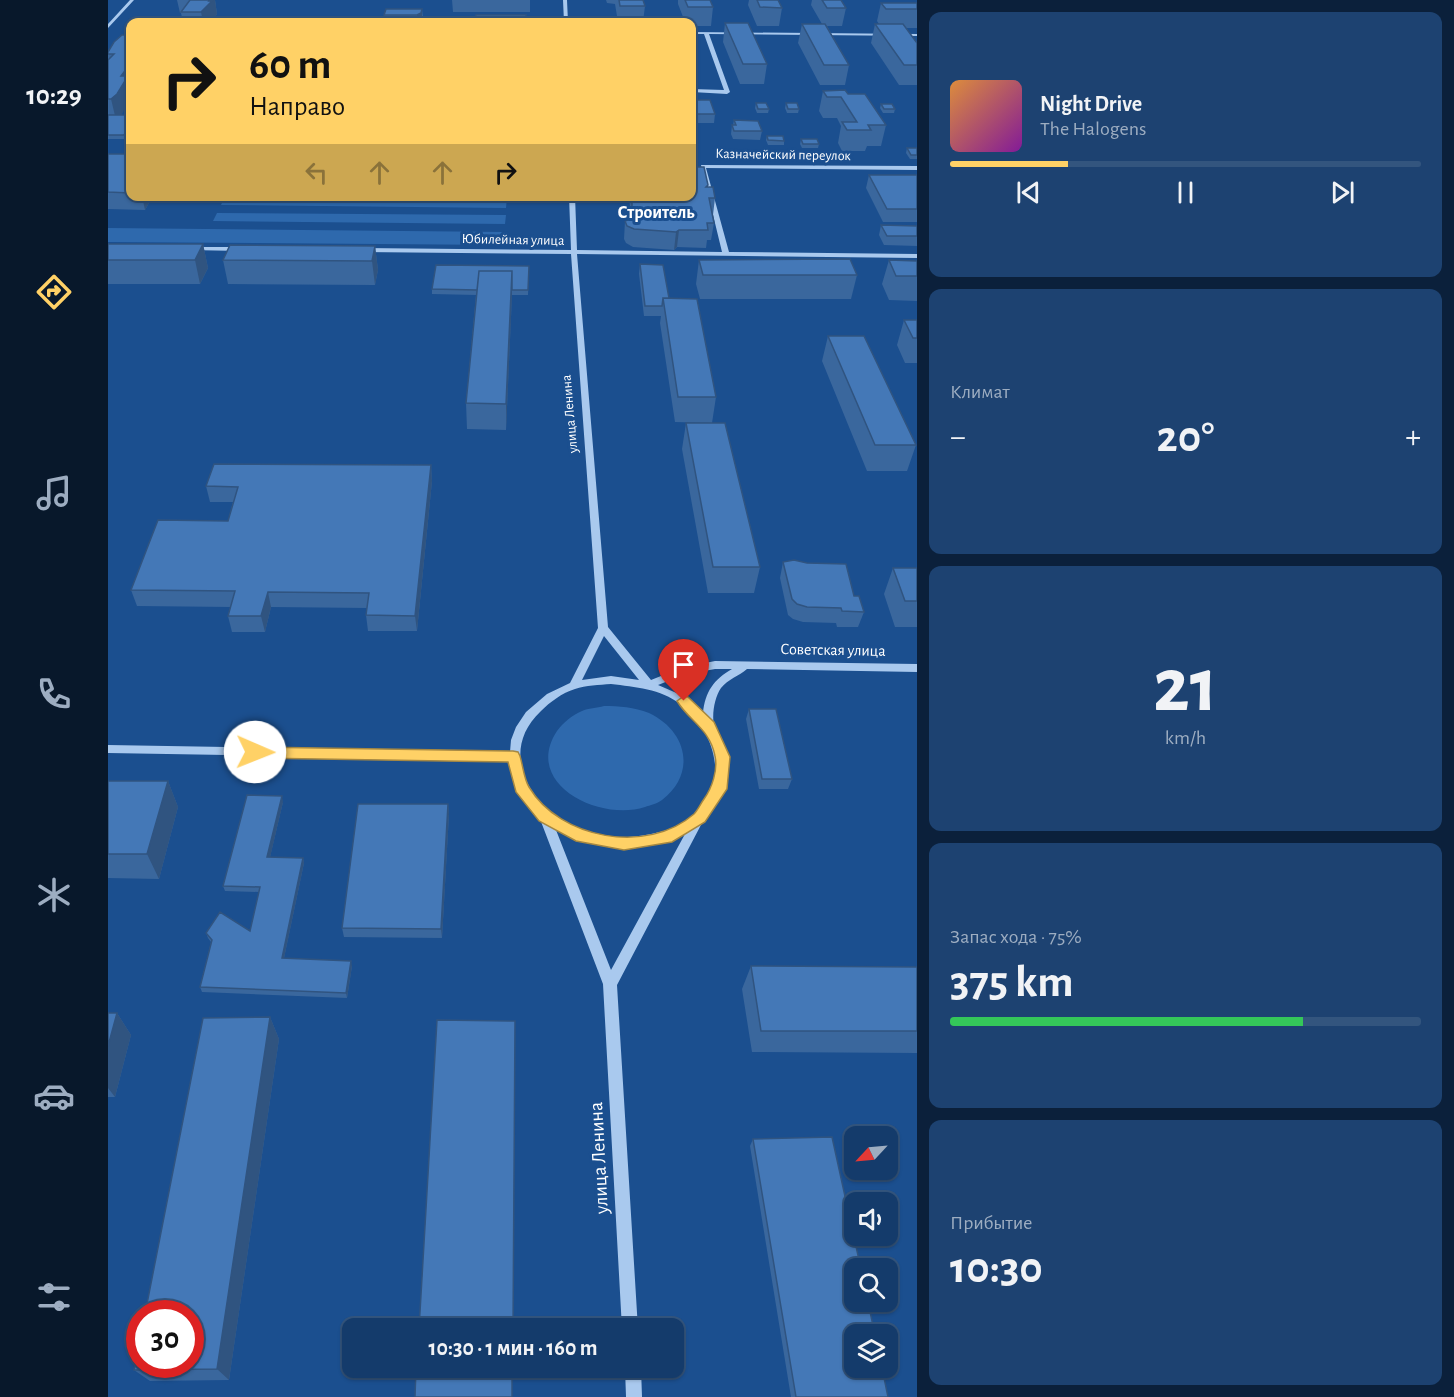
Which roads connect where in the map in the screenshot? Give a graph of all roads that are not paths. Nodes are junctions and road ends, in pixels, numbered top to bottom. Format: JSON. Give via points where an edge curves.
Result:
{"nodes":[{"id":1,"x":132,"y":0,"type":"edge"},
{"id":2,"x":565,"y":0,"type":"edge"},
{"id":3,"x":566,"y":18,"type":"edge"},
{"id":4,"x":108,"y":27,"type":"edge"},
{"id":5,"x":696,"y":33,"type":"edge"},
{"id":6,"x":706,"y":33,"type":"junction"},
{"id":7,"x":917,"y":34,"type":"edge"},
{"id":8,"x":696,"y":91,"type":"edge"},
{"id":9,"x":917,"y":168,"type":"edge"},
{"id":10,"x":572,"y":201,"type":"edge"},
{"id":11,"x":180,"y":248,"type":"edge"},
{"id":12,"x":252,"y":249,"type":"edge"},
{"id":13,"x":348,"y":250,"type":"edge"},
{"id":14,"x":574,"y":252,"type":"junction"},
{"id":15,"x":726,"y":254,"type":"junction"},
{"id":16,"x":917,"y":256,"type":"edge"},
{"id":17,"x":603,"y":628,"type":"junction"},
{"id":18,"x":748,"y":666,"type":"junction"},
{"id":19,"x":917,"y":668,"type":"edge"},
{"id":20,"x":574,"y":685,"type":"junction"},
{"id":21,"x":649,"y":685,"type":"junction"},
{"id":22,"x":709,"y":726,"type":"junction"},
{"id":23,"x":108,"y":749,"type":"edge"},
{"id":24,"x":513,"y":756,"type":"junction"},
{"id":25,"x":545,"y":816,"type":"junction"},
{"id":26,"x":699,"y":818,"type":"junction"},
{"id":27,"x":610,"y":984,"type":"junction"},
{"id":28,"x":629,"y":1318,"type":"edge"},
{"id":29,"x":633,"y":1378,"type":"edge"},
{"id":30,"x":634,"y":1397,"type":"edge"}],
"edges":[{"from":1,"to":4,"type":"street"},
{"from":2,"to":3,"type":"street"},
{"from":5,"to":6,"type":"street"},
{"from":6,"to":7,"type":"street"},
{"from":6,"to":8,"type":"street","via":[[727,92]]},
{"from":9,"to":15,"type":"street","name":"Казначейский переулок","via":[[703,166]]},
{"from":10,"to":14,"type":"street","name":"улица Ленина"},
{"from":11,"to":12,"type":"street"},
{"from":13,"to":14,"type":"street","name":"Юбилейная улица"},
{"from":14,"to":15,"type":"street","name":"Юбилейная улица"},
{"from":14,"to":17,"type":"street","name":"улица Ленина"},
{"from":15,"to":16,"type":"street","name":"Юбилейная улица"},
{"from":17,"to":20,"type":"street"},
{"from":17,"to":21,"type":"street"},
{"from":18,"to":19,"type":"street","name":"Советская улица"},
{"from":18,"to":21,"type":"street","name":"Советская улица","via":[[690,668]]},
{"from":18,"to":22,"type":"street","via":[[728,675],[715,687],[708,705]]},
{"from":20,"to":21,"type":"street","via":[[611,680]]},
{"from":20,"to":24,"type":"street","via":[[542,701],[521,726]]},
{"from":21,"to":22,"type":"street","via":[[684,701]]},
{"from":22,"to":26,"type":"street","via":[[723,757],[721,778],[719,789]]},
{"from":23,"to":24,"type":"street"},
{"from":24,"to":25,"type":"street","via":[[521,788]]},
{"from":25,"to":26,"type":"street","via":[[581,836],[624,844],[666,837]]},
{"from":25,"to":27,"type":"street"},
{"from":26,"to":27,"type":"street"},
{"from":27,"to":28,"type":"street","name":"улица Ленина"},
{"from":29,"to":30,"type":"street"}]}
